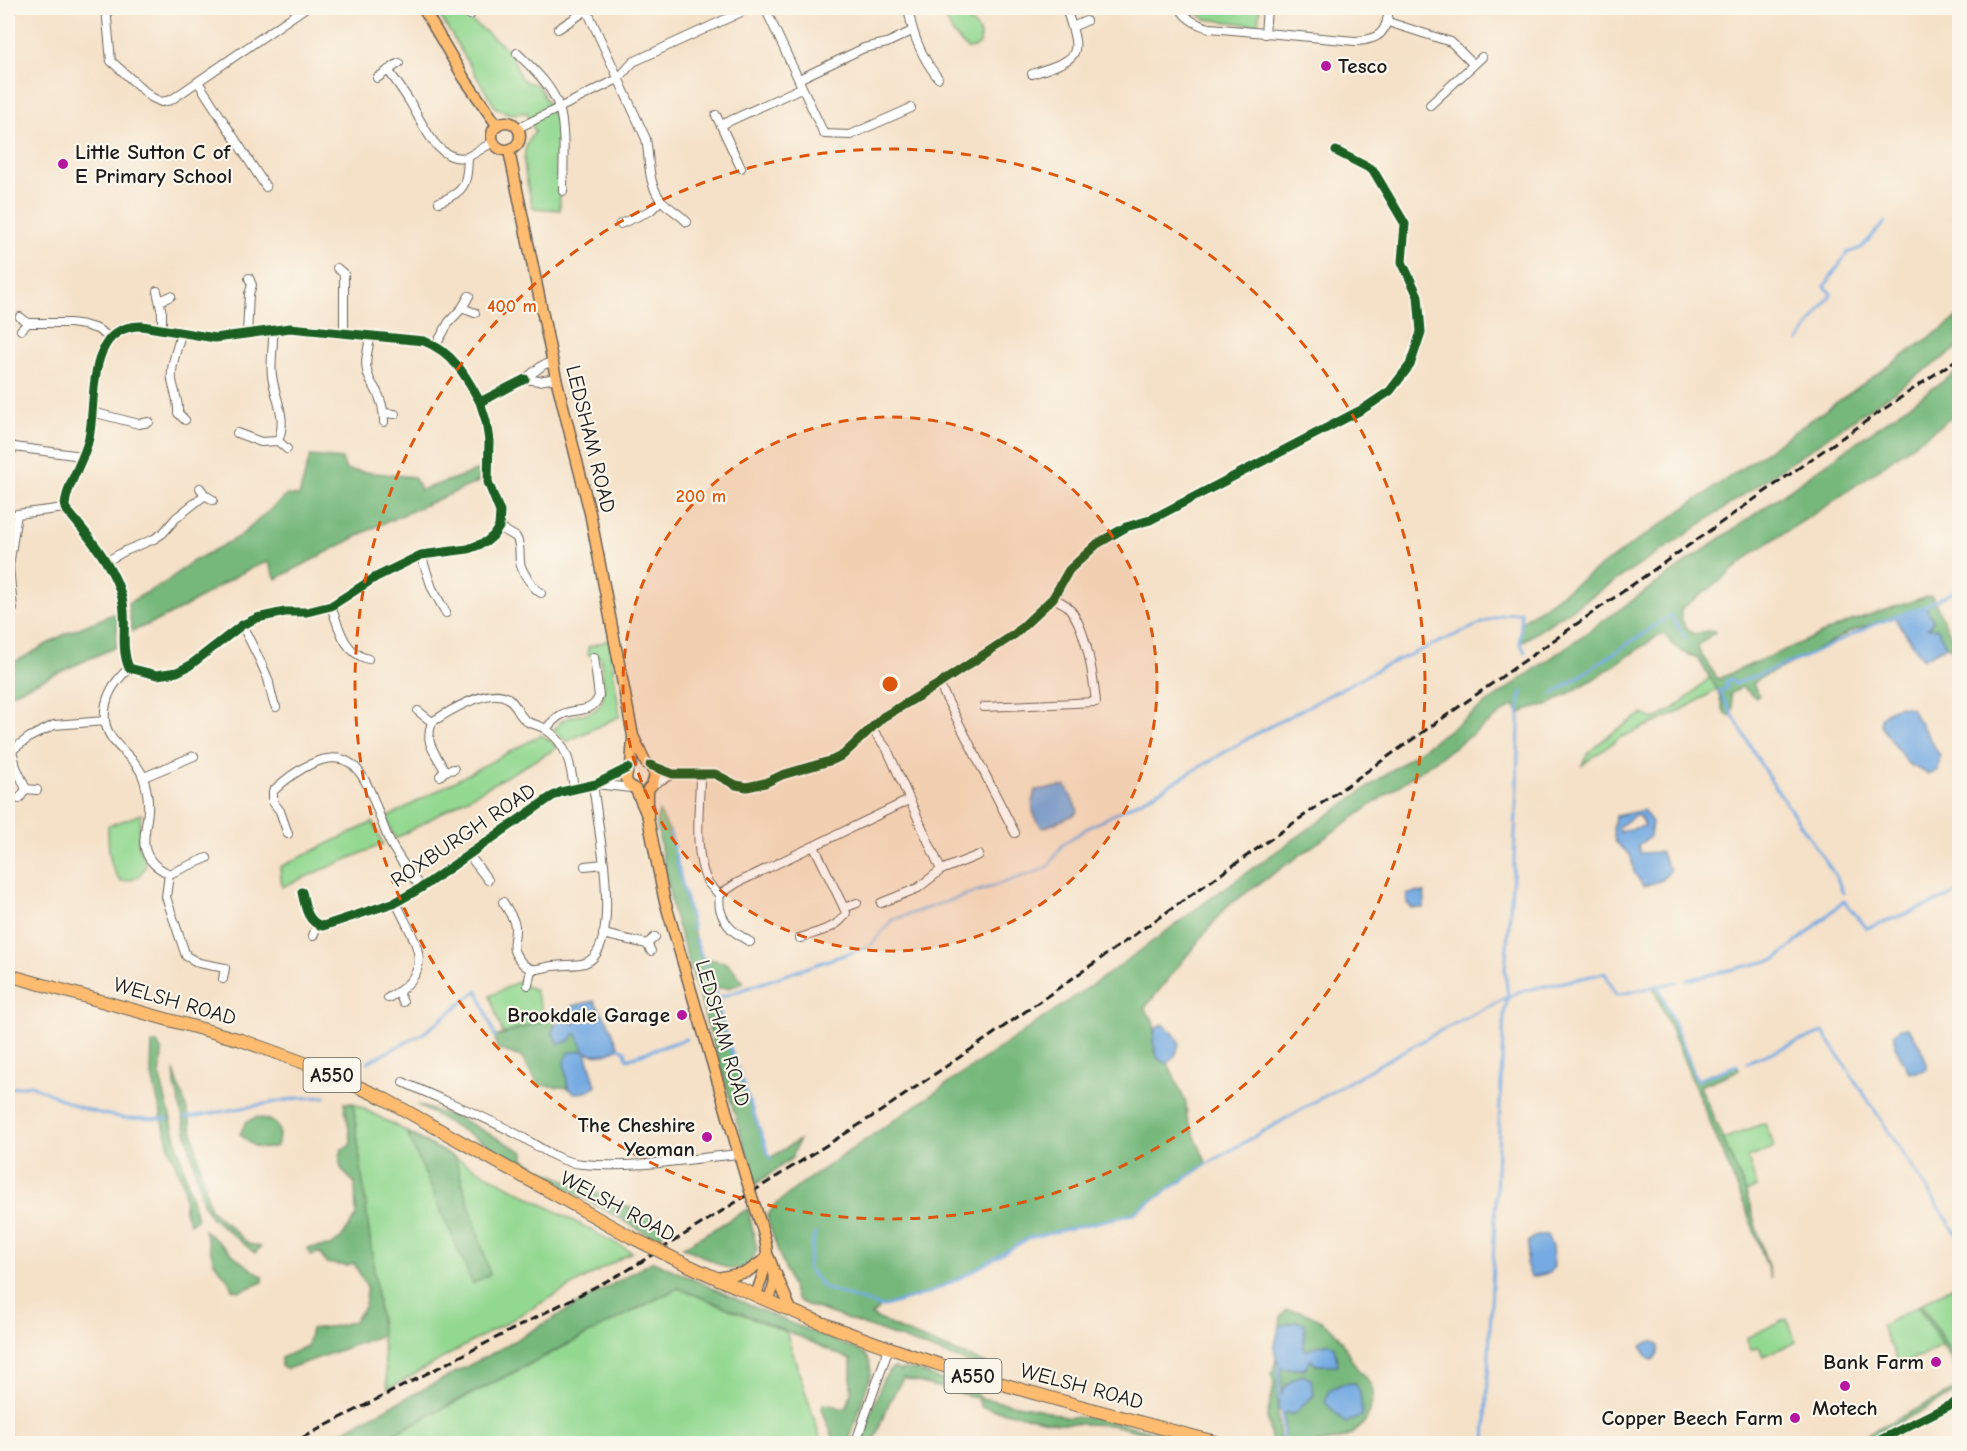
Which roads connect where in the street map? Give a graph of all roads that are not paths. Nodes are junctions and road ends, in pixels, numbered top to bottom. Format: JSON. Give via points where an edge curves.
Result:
{"nodes":[{"id":1,"x":106,"y":8,"type":"edge"},
{"id":2,"x":306,"y":8,"type":"edge"},
{"id":3,"x":423,"y":8,"type":"edge"},
{"id":4,"x":750,"y":8,"type":"edge"},
{"id":5,"x":765,"y":8,"type":"edge"},
{"id":6,"x":1066,"y":8,"type":"edge"},
{"id":7,"x":1180,"y":8,"type":"edge"},
{"id":8,"x":1267,"y":8,"type":"edge"},
{"id":9,"x":1389,"y":8,"type":"edge"},
{"id":10,"x":587,"y":9,"type":"edge"},
{"id":11,"x":909,"y":13,"type":"dead end"},
{"id":12,"x":1086,"y":21,"type":"dead end"},
{"id":13,"x":1388,"y":21,"type":"junction"},
{"id":14,"x":1072,"y":27,"type":"junction"},
{"id":15,"x":558,"y":29,"type":"dead end"},
{"id":16,"x":912,"y":31,"type":"junction"},
{"id":17,"x":1265,"y":34,"type":"junction"},
{"id":18,"x":517,"y":53,"type":"dead end"},
{"id":19,"x":1482,"y":57,"type":"dead end"},
{"id":20,"x":399,"y":63,"type":"dead end"},
{"id":21,"x":1473,"y":64,"type":"junction"},
{"id":22,"x":388,"y":70,"type":"junction"},
{"id":23,"x":1032,"y":74,"type":"dead end"},
{"id":24,"x":377,"y":78,"type":"dead end"},
{"id":25,"x":938,"y":78,"type":"dead end"},
{"id":26,"x":618,"y":79,"type":"junction"},
{"id":27,"x":798,"y":79,"type":"junction"},
{"id":28,"x":198,"y":82,"type":"junction"},
{"id":29,"x":801,"y":88,"type":"junction"},
{"id":30,"x":1430,"y":105,"type":"dead end"},
{"id":31,"x":559,"y":107,"type":"junction"},
{"id":32,"x":911,"y":108,"type":"dead end"},
{"id":33,"x":716,"y":115,"type":"dead end"},
{"id":34,"x":497,"y":125,"type":"junction"},
{"id":35,"x":721,"y":125,"type":"junction"},
{"id":36,"x":519,"y":128,"type":"junction"},
{"id":37,"x":493,"y":142,"type":"junction"},
{"id":38,"x":509,"y":151,"type":"junction"},
{"id":39,"x":1336,"y":151,"type":"dead end"},
{"id":40,"x":468,"y":157,"type":"junction"},
{"id":41,"x":741,"y":168,"type":"dead end"},
{"id":42,"x":266,"y":187,"type":"dead end"},
{"id":43,"x":563,"y":191,"type":"dead end"},
{"id":44,"x":661,"y":200,"type":"junction"},
{"id":45,"x":439,"y":202,"type":"dead end"},
{"id":46,"x":687,"y":222,"type":"dead end"},
{"id":47,"x":620,"y":224,"type":"dead end"},
{"id":48,"x":337,"y":268,"type":"dead end"},
{"id":49,"x":254,"y":282,"type":"dead end"},
{"id":50,"x":157,"y":291,"type":"dead end"},
{"id":51,"x":171,"y":296,"type":"dead end"},
{"id":52,"x":469,"y":296,"type":"dead end"},
{"id":53,"x":160,"y":301,"type":"junction"},
{"id":54,"x":462,"y":308,"type":"junction"},
{"id":55,"x":475,"y":313,"type":"dead end"},
{"id":56,"x":20,"y":317,"type":"dead end"},
{"id":57,"x":28,"y":323,"type":"junction"},
{"id":58,"x":162,"y":329,"type":"junction"},
{"id":59,"x":273,"y":329,"type":"junction"},
{"id":60,"x":21,"y":330,"type":"dead end"},
{"id":61,"x":344,"y":332,"type":"junction"},
{"id":62,"x":181,"y":333,"type":"junction"},
{"id":63,"x":247,"y":333,"type":"junction"},
{"id":64,"x":371,"y":335,"type":"junction"},
{"id":65,"x":109,"y":337,"type":"junction"},
{"id":66,"x":436,"y":345,"type":"junction"},
{"id":67,"x":552,"y":362,"type":"junction"},
{"id":68,"x":556,"y":378,"type":"junction"},
{"id":69,"x":525,"y":379,"type":"junction"},
{"id":70,"x":480,"y":402,"type":"junction"},
{"id":71,"x":92,"y":412,"type":"junction"},
{"id":72,"x":395,"y":414,"type":"dead end"},
{"id":73,"x":185,"y":420,"type":"dead end"},
{"id":74,"x":148,"y":422,"type":"dead end"},
{"id":75,"x":139,"y":424,"type":"junction"},
{"id":76,"x":237,"y":432,"type":"dead end"},
{"id":77,"x":143,"y":433,"type":"dead end"},
{"id":78,"x":278,"y":441,"type":"junction"},
{"id":79,"x":10,"y":448,"type":"edge"},
{"id":80,"x":287,"y":449,"type":"dead end"},
{"id":81,"x":83,"y":459,"type":"junction"},
{"id":82,"x":213,"y":500,"type":"dead end"},
{"id":83,"x":65,"y":508,"type":"junction"},
{"id":84,"x":499,"y":527,"type":"junction"},
{"id":85,"x":421,"y":555,"type":"junction"},
{"id":86,"x":106,"y":561,"type":"junction"},
{"id":87,"x":532,"y":586,"type":"junction"},
{"id":88,"x":542,"y":593,"type":"dead end"},
{"id":89,"x":527,"y":596,"type":"dead end"},
{"id":90,"x":1053,"y":598,"type":"junction"},
{"id":91,"x":332,"y":606,"type":"junction"},
{"id":92,"x":8,"y":613,"type":"edge"},
{"id":93,"x":447,"y":615,"type":"dead end"},
{"id":94,"x":242,"y":625,"type":"junction"},
{"id":95,"x":594,"y":657,"type":"dead end"},
{"id":96,"x":368,"y":659,"type":"dead end"},
{"id":97,"x":129,"y":668,"type":"junction"},
{"id":98,"x":939,"y":684,"type":"junction"},
{"id":99,"x":271,"y":704,"type":"dead end"},
{"id":100,"x":984,"y":708,"type":"dead end"},
{"id":101,"x":418,"y":711,"type":"dead end"},
{"id":102,"x":105,"y":721,"type":"junction"},
{"id":103,"x":432,"y":722,"type":"junction"},
{"id":104,"x":871,"y":728,"type":"junction"},
{"id":105,"x":546,"y":729,"type":"junction"},
{"id":106,"x":633,"y":736,"type":"junction"},
{"id":107,"x":10,"y":749,"type":"edge"},
{"id":108,"x":194,"y":756,"type":"dead end"},
{"id":109,"x":648,"y":764,"type":"junction"},
{"id":110,"x":629,"y":766,"type":"junction"},
{"id":111,"x":446,"y":772,"type":"dead end"},
{"id":112,"x":673,"y":774,"type":"junction"},
{"id":113,"x":700,"y":774,"type":"junction"},
{"id":114,"x":144,"y":777,"type":"junction"},
{"id":115,"x":595,"y":784,"type":"junction"},
{"id":116,"x":650,"y":787,"type":"junction"},
{"id":117,"x":26,"y":789,"type":"junction"},
{"id":118,"x":263,"y":789,"type":"dead end"},
{"id":119,"x":574,"y":789,"type":"junction"},
{"id":120,"x":633,"y":789,"type":"junction"},
{"id":121,"x":38,"y":790,"type":"dead end"},
{"id":122,"x":273,"y":795,"type":"junction"},
{"id":123,"x":19,"y":799,"type":"dead end"},
{"id":124,"x":909,"y":800,"type":"junction"},
{"id":125,"x":648,"y":818,"type":"junction"},
{"id":126,"x":1015,"y":833,"type":"dead end"},
{"id":127,"x":288,"y":834,"type":"dead end"},
{"id":128,"x":814,"y":846,"type":"junction"},
{"id":129,"x":469,"y":855,"type":"junction"},
{"id":130,"x":979,"y":855,"type":"dead end"},
{"id":131,"x":207,"y":858,"type":"dead end"},
{"id":132,"x":604,"y":864,"type":"junction"},
{"id":133,"x":585,"y":866,"type":"dead end"},
{"id":134,"x":941,"y":870,"type":"junction"},
{"id":135,"x":169,"y":874,"type":"junction"},
{"id":136,"x":488,"y":880,"type":"dead end"},
{"id":137,"x":421,"y":888,"type":"junction"},
{"id":138,"x":302,"y":892,"type":"dead end"},
{"id":139,"x":719,"y":895,"type":"junction"},
{"id":140,"x":396,"y":902,"type":"junction"},
{"id":141,"x":503,"y":902,"type":"dead end"},
{"id":142,"x":857,"y":903,"type":"dead end"},
{"id":143,"x":881,"y":903,"type":"dead end"},
{"id":144,"x":844,"y":908,"type":"junction"},
{"id":145,"x":317,"y":925,"type":"junction"},
{"id":146,"x":603,"y":934,"type":"junction"},
{"id":147,"x":313,"y":936,"type":"dead end"},
{"id":148,"x":655,"y":937,"type":"dead end"},
{"id":149,"x":800,"y":938,"type":"dead end"},
{"id":150,"x":750,"y":942,"type":"dead end"},
{"id":151,"x":531,"y":969,"type":"junction"},
{"id":152,"x":8,"y":975,"type":"edge"},
{"id":153,"x":224,"y":979,"type":"dead end"},
{"id":154,"x":528,"y":985,"type":"dead end"},
{"id":155,"x":398,"y":992,"type":"junction"},
{"id":156,"x":388,"y":998,"type":"dead end"},
{"id":157,"x":403,"y":1002,"type":"dead end"},
{"id":158,"x":403,"y":1082,"type":"dead end"},
{"id":159,"x":738,"y":1154,"type":"junction"},
{"id":160,"x":768,"y":1256,"type":"junction"},
{"id":161,"x":776,"y":1274,"type":"junction"},
{"id":162,"x":717,"y":1278,"type":"junction"},
{"id":163,"x":762,"y":1298,"type":"junction"},
{"id":164,"x":791,"y":1310,"type":"junction"},
{"id":165,"x":889,"y":1348,"type":"junction"},
{"id":166,"x":1959,"y":1400,"type":"edge"},
{"id":167,"x":855,"y":1443,"type":"edge"},
{"id":168,"x":1222,"y":1443,"type":"edge"},
{"id":169,"x":1872,"y":1443,"type":"edge"}],
"edges":[{"from":1,"to":28,"type":"street","via":[[111,61],[151,97],[161,102],[171,100]]},
{"from":2,"to":28,"type":"street"},
{"from":3,"to":34,"type":"main road"},
{"from":4,"to":26,"type":"street","via":[[633,62]]},
{"from":5,"to":27,"type":"street"},
{"from":6,"to":14,"type":"street"},
{"from":7,"to":17,"type":"street","via":[[1200,26]]},
{"from":8,"to":17,"type":"street"},
{"from":9,"to":13,"type":"street"},
{"from":10,"to":15,"type":"street"},
{"from":10,"to":26,"type":"street"},
{"from":11,"to":16,"type":"street"},
{"from":12,"to":14,"type":"street"},
{"from":13,"to":17,"type":"street","via":[[1378,36],[1368,41]]},
{"from":13,"to":21,"type":"street","via":[[1451,42]]},
{"from":14,"to":23,"type":"street","via":[[1076,46],[1072,58]]},
{"from":16,"to":25,"type":"street"},
{"from":16,"to":27,"type":"street"},
{"from":18,"to":31,"type":"street","via":[[545,84]]},
{"from":19,"to":21,"type":"street"},
{"from":20,"to":22,"type":"street"},
{"from":21,"to":30,"type":"street"},
{"from":22,"to":24,"type":"street"},
{"from":22,"to":40,"type":"street","via":[[442,150],[461,159]]},
{"from":26,"to":31,"type":"street"},
{"from":26,"to":44,"type":"street","via":[[646,139],[651,181]]},
{"from":27,"to":29,"type":"street"},
{"from":28,"to":42,"type":"street"},
{"from":29,"to":32,"type":"street","via":[[824,134],[850,135]]},
{"from":29,"to":35,"type":"street"},
{"from":31,"to":36,"type":"street"},
{"from":31,"to":43,"type":"street"},
{"from":33,"to":35,"type":"street"},
{"from":34,"to":36,"type":"main road","via":[[509,122]]},
{"from":34,"to":37,"type":"main road","via":[[492,133]]},
{"from":35,"to":41,"type":"street"},
{"from":36,"to":38,"type":"main road","via":[[519,143]]},
{"from":37,"to":38,"type":"main road"},
{"from":37,"to":40,"type":"street"},
{"from":38,"to":67,"type":"main road","name":"LEDSHAM ROAD"},
{"from":39,"to":90,"type":"street","via":[[1373,170],[1405,224],[1402,262],[1418,296],[1421,332],[1410,365],[1390,391],[1363,409],[1097,544],[1069,570]]},
{"from":40,"to":45,"type":"street","via":[[465,184],[460,192],[450,193]]},
{"from":44,"to":46,"type":"street"},
{"from":44,"to":47,"type":"street","via":[[650,211]]},
{"from":48,"to":61,"type":"street","via":[[344,274]]},
{"from":49,"to":63,"type":"street","via":[[249,294]]},
{"from":50,"to":53,"type":"street"},
{"from":51,"to":53,"type":"street"},
{"from":52,"to":54,"type":"street"},
{"from":53,"to":58,"type":"street"},
{"from":54,"to":55,"type":"street"},
{"from":54,"to":66,"type":"street"},
{"from":56,"to":57,"type":"street"},
{"from":57,"to":60,"type":"street"},
{"from":57,"to":65,"type":"street","via":[[84,325]]},
{"from":58,"to":62,"type":"street"},
{"from":58,"to":65,"type":"street","via":[[130,326]]},
{"from":59,"to":61,"type":"street"},
{"from":59,"to":63,"type":"street"},
{"from":59,"to":78,"type":"street","via":[[272,376],[282,416]]},
{"from":61,"to":64,"type":"street"},
{"from":62,"to":63,"type":"street","via":[[215,338]]},
{"from":62,"to":73,"type":"street","via":[[172,373],[178,402],[175,415]]},
{"from":64,"to":66,"type":"street"},
{"from":64,"to":72,"type":"street","via":[[366,357],[369,377],[379,395],[384,417]]},
{"from":65,"to":71,"type":"street","via":[[93,388]]},
{"from":66,"to":70,"type":"street","via":[[456,361]]},
{"from":67,"to":68,"type":"main road","name":"LEDSHAM ROAD"},
{"from":67,"to":69,"type":"street"},
{"from":68,"to":69,"type":"street"},
{"from":68,"to":106,"type":"main road","name":"LEDSHAM ROAD","via":[[590,513]]},
{"from":69,"to":70,"type":"street"},
{"from":70,"to":84,"type":"street","via":[[489,441],[488,482],[500,512]]},
{"from":71,"to":75,"type":"street"},
{"from":71,"to":81,"type":"street"},
{"from":74,"to":75,"type":"street"},
{"from":75,"to":77,"type":"street"},
{"from":76,"to":78,"type":"street","via":[[261,442]]},
{"from":78,"to":80,"type":"street"},
{"from":79,"to":81,"type":"street"},
{"from":81,"to":83,"type":"street","via":[[68,490]]},
{"from":82,"to":86,"type":"street","via":[[202,492],[154,539]]},
{"from":83,"to":86,"type":"street"},
{"from":83,"to":92,"type":"street","via":[[17,514],[9,566],[13,609]]},
{"from":84,"to":85,"type":"street","via":[[477,547]]},
{"from":84,"to":87,"type":"street","via":[[516,537],[519,564]]},
{"from":85,"to":91,"type":"street"},
{"from":85,"to":93,"type":"street","via":[[432,588]]},
{"from":86,"to":97,"type":"street","via":[[123,601],[123,650]]},
{"from":87,"to":88,"type":"street"},
{"from":87,"to":89,"type":"street"},
{"from":90,"to":98,"type":"street","via":[[1015,634]]},
{"from":90,"to":100,"type":"street","via":[[1068,606],[1077,621],[1092,667],[1096,702]]},
{"from":91,"to":94,"type":"street","via":[[271,614]]},
{"from":91,"to":96,"type":"street","via":[[345,643],[357,661]]},
{"from":94,"to":97,"type":"street","via":[[177,672],[157,675]]},
{"from":94,"to":99,"type":"street","via":[[268,680]]},
{"from":95,"to":105,"type":"street","via":[[597,702],[586,710],[561,715]]},
{"from":97,"to":102,"type":"street","via":[[109,692]]},
{"from":98,"to":104,"type":"street"},
{"from":98,"to":126,"type":"street"},
{"from":101,"to":103,"type":"street"},
{"from":102,"to":107,"type":"street","via":[[54,725]]},
{"from":102,"to":114,"type":"street","via":[[113,741]]},
{"from":103,"to":105,"type":"street","via":[[481,696],[495,694],[511,701],[525,721]]},
{"from":103,"to":111,"type":"street","via":[[428,742]]},
{"from":104,"to":113,"type":"street","via":[[843,755],[765,783],[747,787],[715,774]]},
{"from":104,"to":124,"type":"street","via":[[887,748]]},
{"from":105,"to":119,"type":"street","via":[[568,757]]},
{"from":106,"to":109,"type":"main road","name":"LEDSHAM ROAD"},
{"from":106,"to":110,"type":"main road","name":"LEDSHAM ROAD"},
{"from":107,"to":117,"type":"street"},
{"from":108,"to":114,"type":"street"},
{"from":109,"to":110,"type":"main road","via":[[636,762]]},
{"from":109,"to":112,"type":"street"},
{"from":109,"to":116,"type":"main road","name":"LEDSHAM ROAD","via":[[655,776]]},
{"from":110,"to":115,"type":"street","name":"ROXBURGH ROAD"},
{"from":110,"to":120,"type":"main road","name":"LEDSHAM ROAD","via":[[626,779]]},
{"from":112,"to":113,"type":"street"},
{"from":112,"to":116,"type":"street"},
{"from":113,"to":139,"type":"street","via":[[699,849],[708,882]]},
{"from":114,"to":135,"type":"street","via":[[149,804],[143,840],[153,863]]},
{"from":115,"to":119,"type":"street","name":"ROXBURGH ROAD"},
{"from":115,"to":120,"type":"street","name":"ROXBURGH ROAD"},
{"from":115,"to":132,"type":"street"},
{"from":116,"to":120,"type":"main road"},
{"from":116,"to":125,"type":"main road","name":"LEDSHAM ROAD"},
{"from":117,"to":121,"type":"street"},
{"from":117,"to":123,"type":"street"},
{"from":118,"to":122,"type":"street"},
{"from":119,"to":129,"type":"street","name":"ROXBURGH ROAD","via":[[551,797]]},
{"from":120,"to":125,"type":"main road","name":"LEDSHAM ROAD"},
{"from":122,"to":127,"type":"street"},
{"from":122,"to":137,"type":"street","via":[[276,788],[318,760],[337,759],[354,766],[389,840]]},
{"from":124,"to":128,"type":"street"},
{"from":124,"to":134,"type":"street"},
{"from":125,"to":159,"type":"main road","name":"LEDSHAM ROAD","via":[[664,898]]},
{"from":128,"to":139,"type":"street","via":[[736,882]]},
{"from":128,"to":144,"type":"street"},
{"from":129,"to":136,"type":"street"},
{"from":129,"to":137,"type":"street","name":"ROXBURGH ROAD"},
{"from":130,"to":134,"type":"street"},
{"from":131,"to":135,"type":"street"},
{"from":132,"to":133,"type":"street"},
{"from":132,"to":146,"type":"street","via":[[607,892]]},
{"from":134,"to":143,"type":"street","via":[[918,888]]},
{"from":135,"to":153,"type":"street","via":[[166,897],[186,956],[199,963],[227,964]]},
{"from":137,"to":140,"type":"street","name":"ROXBURGH ROAD"},
{"from":138,"to":145,"type":"street","via":[[308,914]]},
{"from":139,"to":150,"type":"street","via":[[725,922],[732,932]]},
{"from":140,"to":145,"type":"street","name":"ROXBURGH ROAD"},
{"from":140,"to":155,"type":"street","via":[[417,942],[419,959],[414,975]]},
{"from":141,"to":151,"type":"street","via":[[514,922],[514,951]]},
{"from":142,"to":144,"type":"street"},
{"from":144,"to":149,"type":"street","via":[[844,917],[832,927]]},
{"from":145,"to":147,"type":"street"},
{"from":146,"to":148,"type":"street","via":[[649,947]]},
{"from":146,"to":151,"type":"street","via":[[596,955],[585,963]]},
{"from":151,"to":154,"type":"street"},
{"from":152,"to":162,"type":"highway","name":"WELSH ROAD","number":"A550","bridge":true,"via":[[241,1040],[310,1065],[383,1098],[632,1237]]},
{"from":155,"to":156,"type":"street"},
{"from":155,"to":157,"type":"street"},
{"from":158,"to":159,"type":"street","name":"WELSH ROAD","via":[[567,1161],[633,1164]]},
{"from":159,"to":160,"type":"main road","name":"LEDSHAM ROAD","bridge":true},
{"from":160,"to":161,"type":"main road","name":"LEDSHAM ROAD"},
{"from":160,"to":162,"type":"main road","via":[[747,1272]]},
{"from":160,"to":163,"type":"main road","name":"LEDSHAM ROAD"},
{"from":161,"to":163,"type":"main road","via":[[773,1293]]},
{"from":161,"to":164,"type":"main road","name":"LEDSHAM ROAD"},
{"from":162,"to":163,"type":"highway","name":"WELSH ROAD","number":"A550"},
{"from":163,"to":164,"type":"highway","name":"WELSH ROAD","number":"A550"},
{"from":164,"to":165,"type":"highway","name":"WELSH ROAD","number":"A550"},
{"from":165,"to":167,"type":"street"},
{"from":165,"to":168,"type":"highway","name":"WELSH ROAD","number":"A550","via":[[1048,1398]]},
{"from":166,"to":169,"type":"street"}]}
